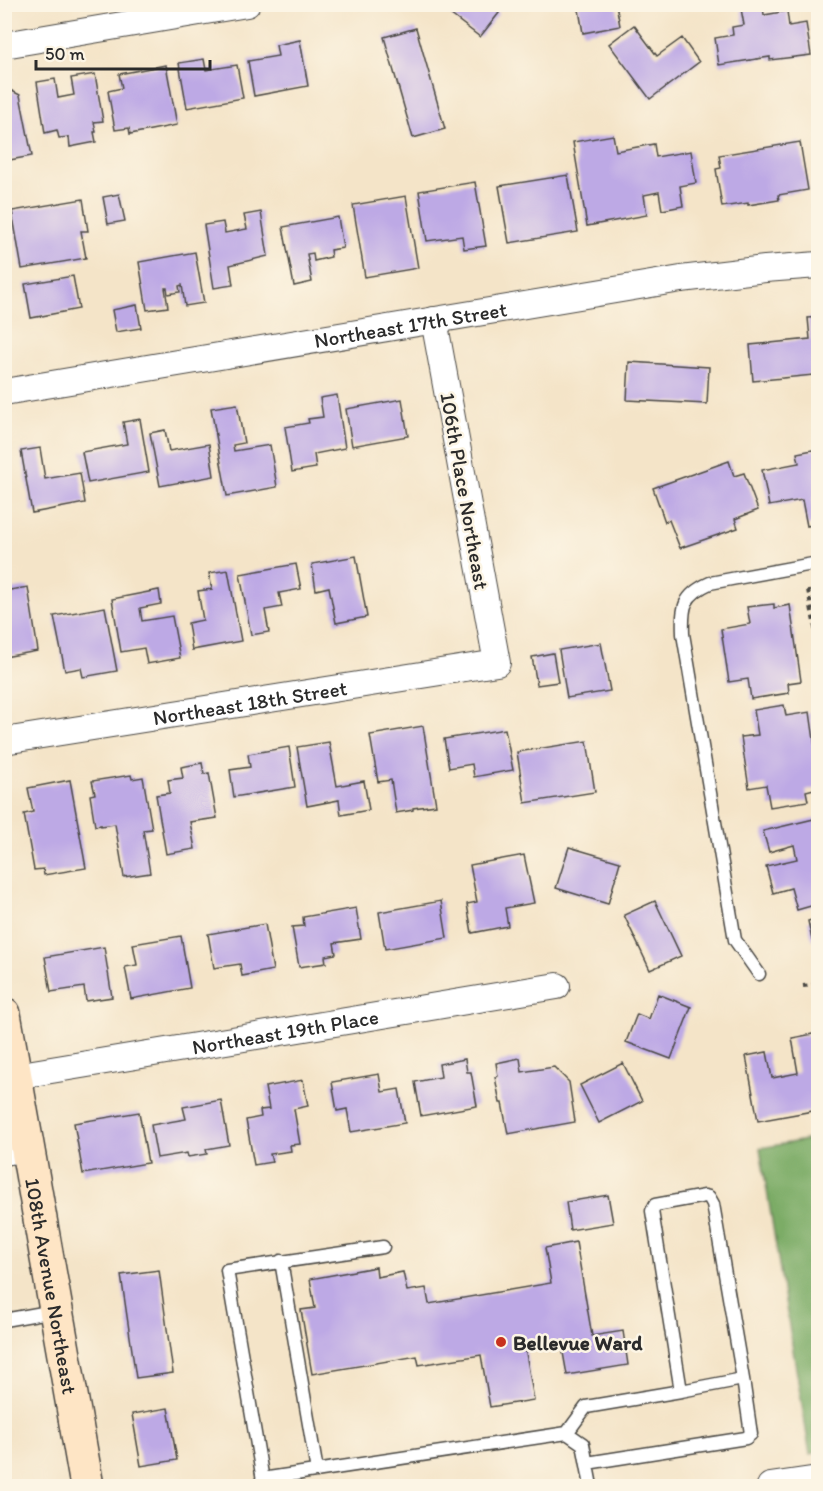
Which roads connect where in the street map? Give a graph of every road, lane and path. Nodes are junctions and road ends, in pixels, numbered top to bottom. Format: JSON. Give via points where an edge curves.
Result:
{"nodes":[{"id":1,"x":247,"y":4,"type":"edge"},
{"id":2,"x":4,"y":45,"type":"edge"},
{"id":3,"x":819,"y":265,"type":"edge"},
{"id":4,"x":434,"y":320,"type":"junction"},
{"id":5,"x":4,"y":392,"type":"edge"},
{"id":6,"x":819,"y":563,"type":"edge"},
{"id":7,"x":808,"y":590,"type":"dead end"},
{"id":8,"x":819,"y":644,"type":"edge"},
{"id":9,"x":496,"y":663,"type":"joint"},
{"id":10,"x":4,"y":741,"type":"edge"},
{"id":11,"x":759,"y":974,"type":"dead end"},
{"id":12,"x":819,"y":984,"type":"edge"},
{"id":13,"x":557,"y":986,"type":"dead end"},
{"id":14,"x":803,"y":986,"type":"dead end"},
{"id":15,"x":4,"y":1014,"type":"edge"},
{"id":16,"x":15,"y":1076,"type":"junction"},
{"id":17,"x":16,"y":1150,"type":"edge"},
{"id":18,"x":383,"y":1247,"type":"dead end"},
{"id":19,"x":281,"y":1262,"type":"junction"},
{"id":20,"x":56,"y":1311,"type":"junction"},
{"id":21,"x":4,"y":1320,"type":"edge"},
{"id":22,"x":743,"y":1379,"type":"junction"},
{"id":23,"x":681,"y":1391,"type":"junction"},
{"id":24,"x":567,"y":1433,"type":"junction"},
{"id":25,"x":587,"y":1463,"type":"junction"},
{"id":26,"x":317,"y":1471,"type":"junction"},
{"id":27,"x":819,"y":1479,"type":"edge"},
{"id":28,"x":263,"y":1483,"type":"edge"},
{"id":29,"x":87,"y":1486,"type":"edge"},
{"id":30,"x":591,"y":1486,"type":"edge"},
{"id":31,"x":770,"y":1486,"type":"edge"}],
"edges":[{"from":1,"to":2,"type":"street"},
{"from":3,"to":4,"type":"street","name":"Northeast 17th Street","via":[[681,279]]},
{"from":4,"to":5,"type":"street","name":"Northeast 17th Street"},
{"from":4,"to":9,"type":"street","name":"106th Place Northeast"},
{"from":6,"to":11,"type":"lane","via":[[710,583],[689,597],[682,611],[735,940]]},
{"from":7,"to":8,"type":"path"},
{"from":9,"to":10,"type":"street","name":"Northeast 18th Street"},
{"from":12,"to":14,"type":"path"},
{"from":13,"to":16,"type":"street","name":"Northeast 19th Place"},
{"from":15,"to":16,"type":"main road","name":"108th Avenue Northeast"},
{"from":16,"to":17,"type":"main road","name":"108th Avenue Northeast"},
{"from":17,"to":20,"type":"main road","name":"108th Avenue Northeast","via":[[46,1249]]},
{"from":18,"to":19,"type":"lane"},
{"from":19,"to":26,"type":"lane"},
{"from":19,"to":28,"type":"lane","via":[[227,1270]]},
{"from":20,"to":21,"type":"lane"},
{"from":20,"to":29,"type":"main road","name":"108th Avenue Northeast"},
{"from":22,"to":23,"type":"lane"},
{"from":22,"to":23,"type":"lane","via":[[712,1201],[705,1196],[656,1205],[652,1216]]},
{"from":22,"to":25,"type":"lane","via":[[749,1437]]},
{"from":23,"to":24,"type":"lane","via":[[586,1407]]},
{"from":24,"to":25,"type":"lane","via":[[583,1444]]},
{"from":24,"to":26,"type":"lane"},
{"from":25,"to":30,"type":"lane"},
{"from":26,"to":28,"type":"lane"},
{"from":27,"to":31,"type":"street"}]}
